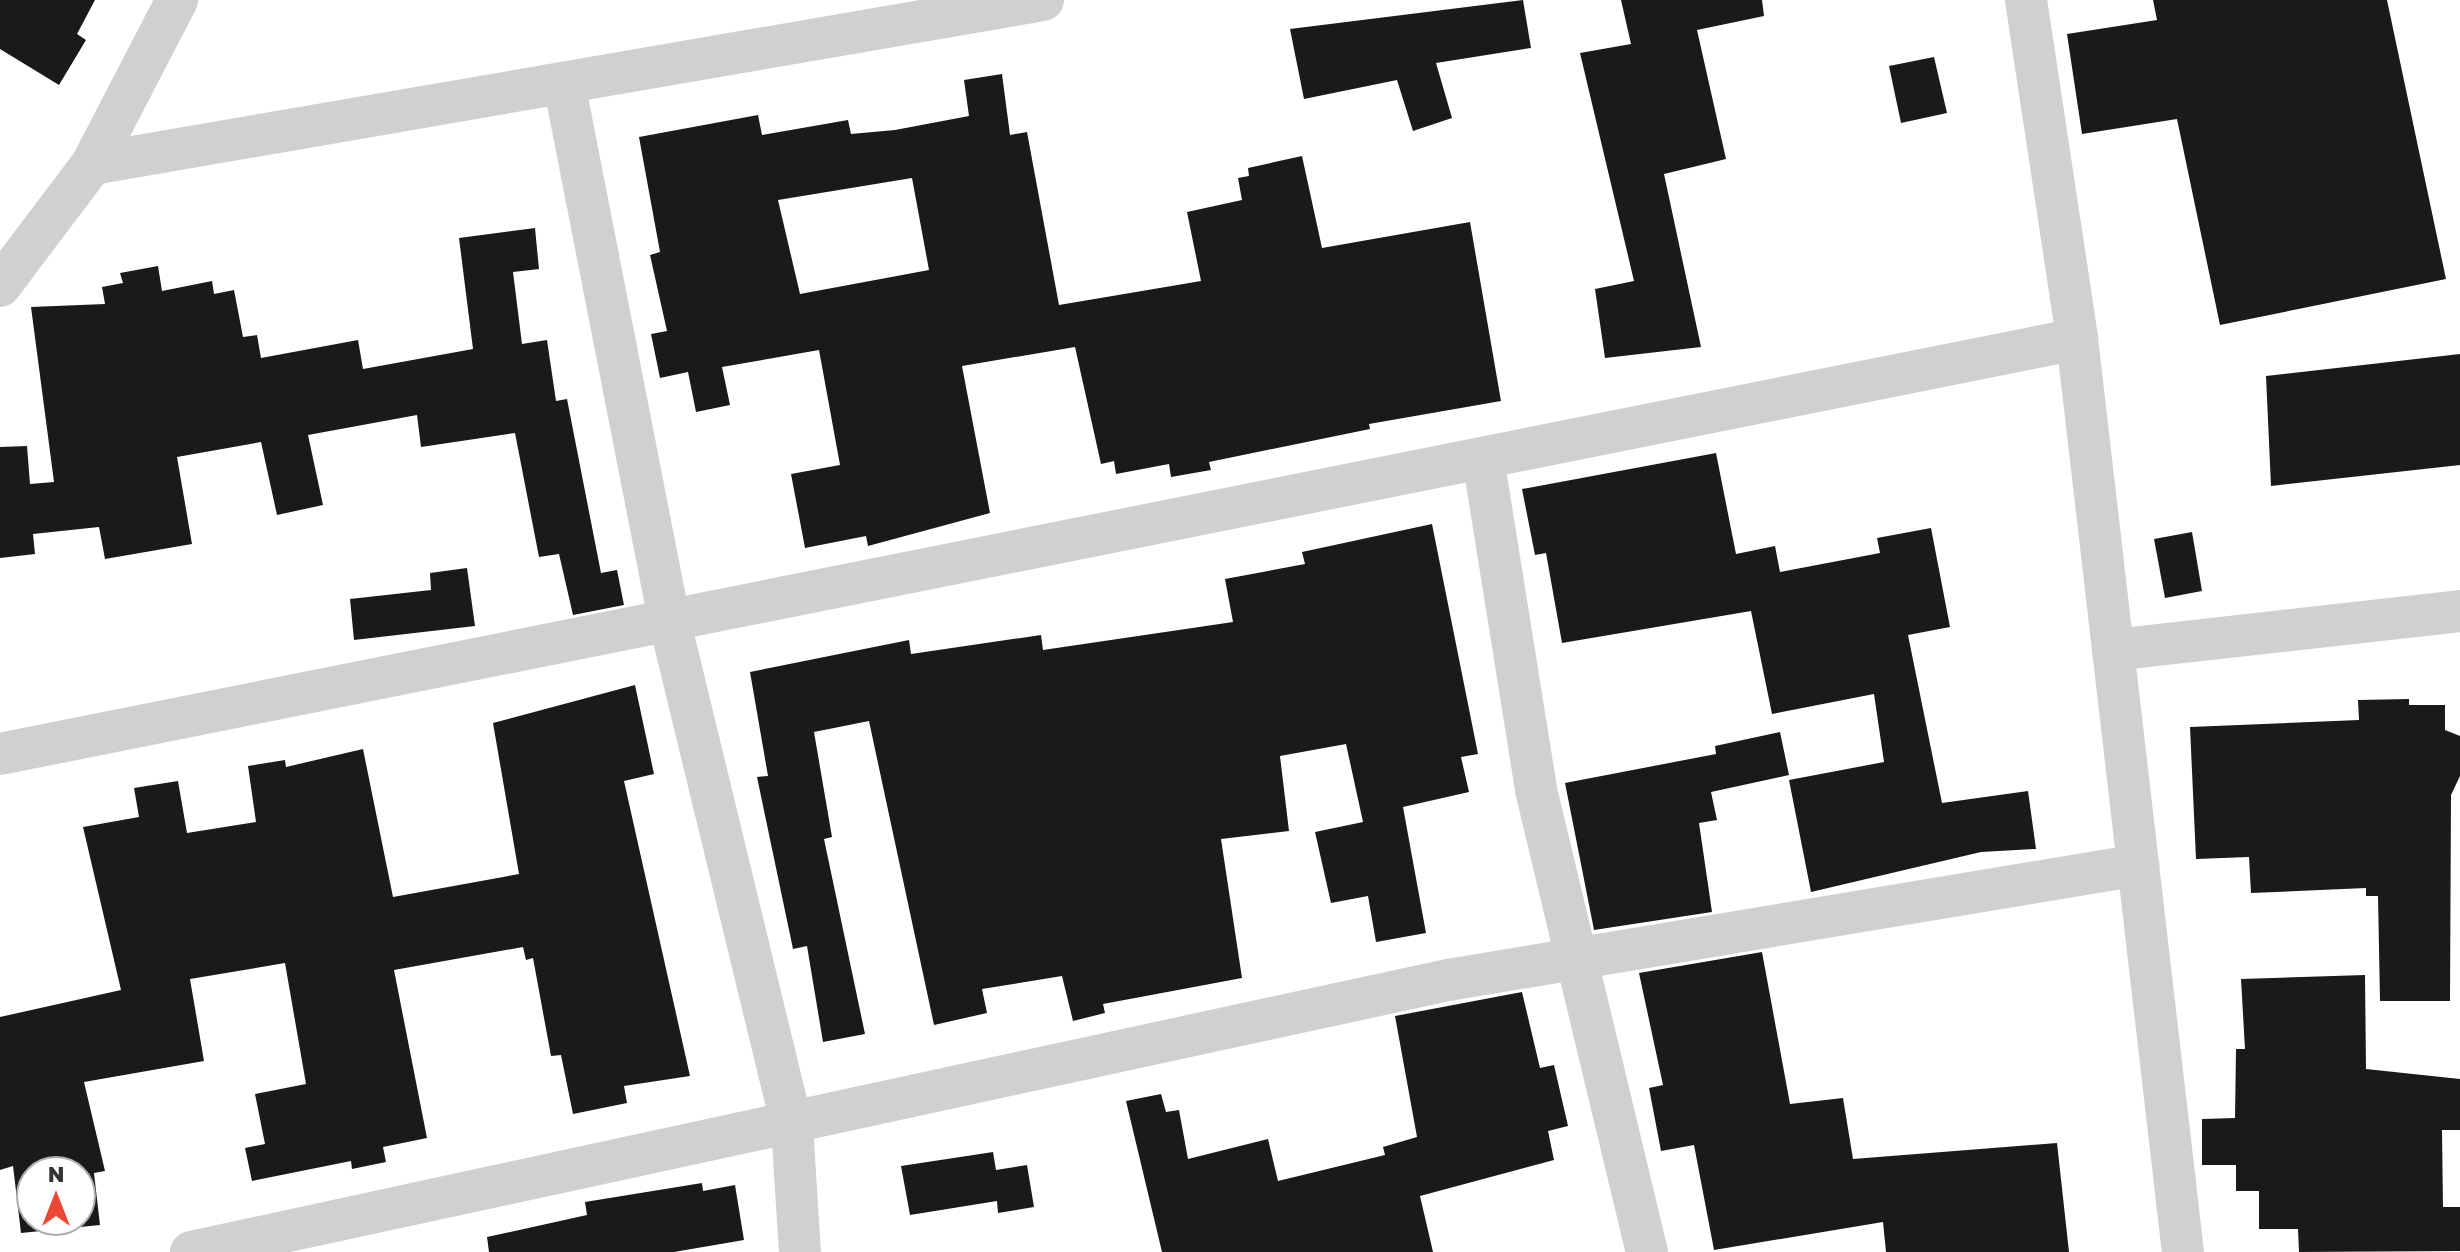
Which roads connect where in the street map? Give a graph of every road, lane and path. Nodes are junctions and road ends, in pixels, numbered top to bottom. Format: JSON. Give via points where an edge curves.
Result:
{"nodes":[{"id":1,"x":177,"y":0,"type":"edge"},
{"id":2,"x":1043,"y":0,"type":"edge"},
{"id":3,"x":2026,"y":0,"type":"edge"},
{"id":4,"x":564,"y":83,"type":"junction"},
{"id":5,"x":92,"y":164,"type":"junction"},
{"id":6,"x":0,"y":286,"type":"edge"},
{"id":7,"x":2077,"y":339,"type":"junction"},
{"id":8,"x":1483,"y":458,"type":"junction"},
{"id":9,"x":2460,"y":611,"type":"edge"},
{"id":10,"x":669,"y":619,"type":"junction"},
{"id":11,"x":2113,"y":650,"type":"junction"},
{"id":12,"x":0,"y":754,"type":"edge"},
{"id":13,"x":2138,"y":865,"type":"junction"},
{"id":14,"x":1573,"y":958,"type":"junction"},
{"id":15,"x":792,"y":1126,"type":"junction"},
{"id":16,"x":284,"y":1241,"type":"edge"},
{"id":17,"x":191,"y":1252,"type":"edge"},
{"id":18,"x":800,"y":1252,"type":"edge"},
{"id":19,"x":1647,"y":1252,"type":"edge"},
{"id":20,"x":2183,"y":1252,"type":"edge"}],
"edges":[{"from":1,"to":5,"type":"street"},
{"from":2,"to":4,"type":"street"},
{"from":3,"to":7,"type":"street"},
{"from":4,"to":5,"type":"street"},
{"from":4,"to":10,"type":"street"},
{"from":5,"to":6,"type":"street"},
{"from":7,"to":8,"type":"street"},
{"from":7,"to":11,"type":"street"},
{"from":8,"to":10,"type":"street"},
{"from":8,"to":14,"type":"street","via":[[1536,790]]},
{"from":9,"to":11,"type":"street"},
{"from":10,"to":12,"type":"street"},
{"from":10,"to":15,"type":"street"},
{"from":11,"to":13,"type":"street"},
{"from":13,"to":14,"type":"street"},
{"from":13,"to":20,"type":"street"},
{"from":14,"to":15,"type":"street"},
{"from":14,"to":19,"type":"street"},
{"from":15,"to":16,"type":"street"},
{"from":15,"to":18,"type":"street"},
{"from":16,"to":17,"type":"street"}]}
